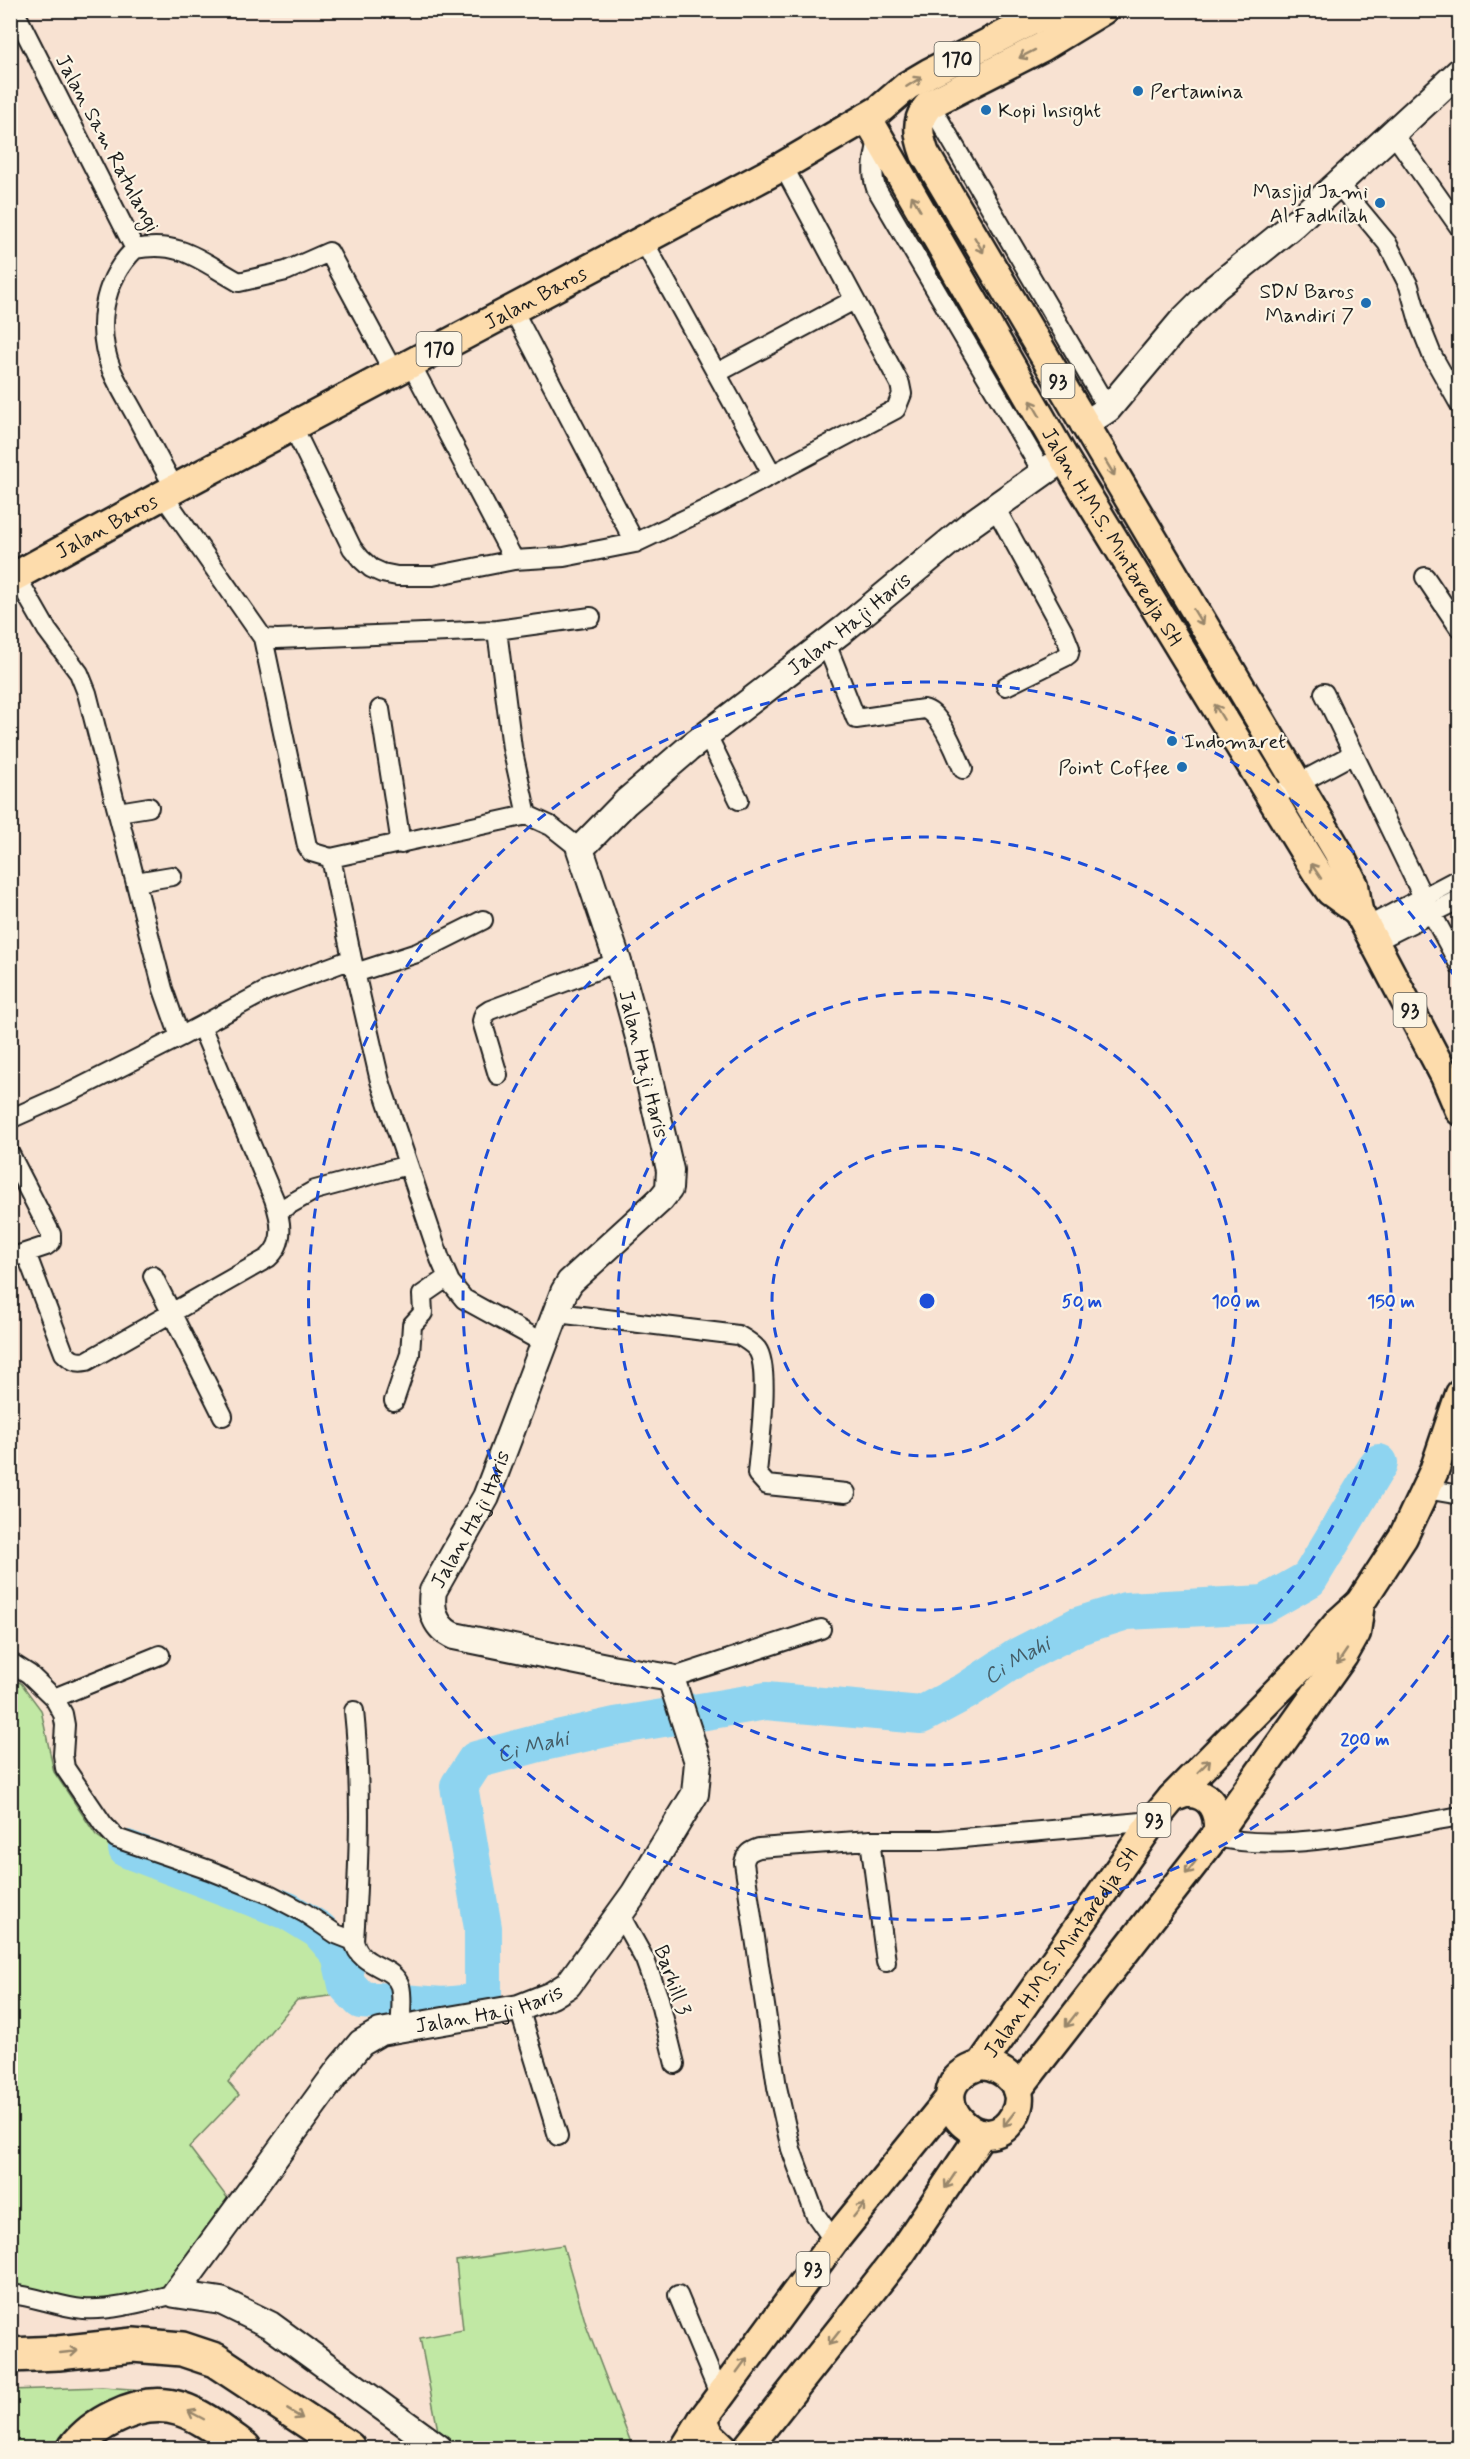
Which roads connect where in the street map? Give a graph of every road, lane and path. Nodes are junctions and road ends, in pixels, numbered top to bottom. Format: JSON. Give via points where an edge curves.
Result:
{"nodes":[{"id":1,"x":14,"y":10,"type":"edge"},
{"id":2,"x":1053,"y":10,"type":"edge"},
{"id":3,"x":1103,"y":10,"type":"edge"},
{"id":4,"x":1460,"y":71,"type":"edge"},
{"id":5,"x":930,"y":104,"type":"junction"},
{"id":6,"x":873,"y":128,"type":"junction"},
{"id":7,"x":1394,"y":134,"type":"junction"},
{"id":8,"x":783,"y":166,"type":"junction"},
{"id":9,"x":1338,"y":184,"type":"junction"},
{"id":10,"x":949,"y":195,"type":"junction"},
{"id":11,"x":1460,"y":228,"type":"edge"},
{"id":12,"x":643,"y":240,"type":"junction"},
{"id":13,"x":135,"y":249,"type":"junction"},
{"id":14,"x":854,"y":300,"type":"junction"},
{"id":15,"x":513,"y":310,"type":"junction"},
{"id":16,"x":403,"y":368,"type":"junction"},
{"id":17,"x":717,"y":373,"type":"junction"},
{"id":18,"x":1460,"y":405,"type":"edge"},
{"id":19,"x":1108,"y":409,"type":"junction"},
{"id":20,"x":1084,"y":425,"type":"junction"},
{"id":21,"x":292,"y":427,"type":"junction"},
{"id":22,"x":1053,"y":466,"type":"junction"},
{"id":23,"x":772,"y":474,"type":"junction"},
{"id":24,"x":169,"y":492,"type":"junction"},
{"id":25,"x":995,"y":507,"type":"junction"},
{"id":26,"x":635,"y":543,"type":"junction"},
{"id":27,"x":514,"y":560,"type":"junction"},
{"id":28,"x":1425,"y":577,"type":"dead end"},
{"id":29,"x":13,"y":578,"type":"edge"},
{"id":30,"x":591,"y":617,"type":"dead end"},
{"id":31,"x":1460,"y":629,"type":"edge"},
{"id":32,"x":497,"y":630,"type":"junction"},
{"id":33,"x":263,"y":638,"type":"junction"},
{"id":34,"x":826,"y":643,"type":"junction"},
{"id":35,"x":1006,"y":686,"type":"dead end"},
{"id":36,"x":1324,"y":693,"type":"dead end"},
{"id":37,"x":380,"y":709,"type":"dead end"},
{"id":38,"x":707,"y":735,"type":"junction"},
{"id":39,"x":1353,"y":754,"type":"junction"},
{"id":40,"x":963,"y":769,"type":"dead end"},
{"id":41,"x":1297,"y":784,"type":"junction"},
{"id":42,"x":1271,"y":798,"type":"junction"},
{"id":43,"x":739,"y":800,"type":"dead end"},
{"id":44,"x":149,"y":807,"type":"dead end"},
{"id":45,"x":118,"y":812,"type":"junction"},
{"id":46,"x":527,"y":815,"type":"junction"},
{"id":47,"x":401,"y":844,"type":"junction"},
{"id":48,"x":580,"y":849,"type":"junction"},
{"id":49,"x":331,"y":858,"type":"junction"},
{"id":50,"x":172,"y":876,"type":"dead end"},
{"id":51,"x":1460,"y":878,"type":"edge"},
{"id":52,"x":136,"y":882,"type":"junction"},
{"id":53,"x":1460,"y":899,"type":"edge"},
{"id":54,"x":1427,"y":905,"type":"junction"},
{"id":55,"x":483,"y":920,"type":"dead end"},
{"id":56,"x":1366,"y":927,"type":"junction"},
{"id":57,"x":618,"y":962,"type":"junction"},
{"id":58,"x":353,"y":966,"type":"junction"},
{"id":59,"x":1460,"y":966,"type":"edge"},
{"id":60,"x":201,"y":1026,"type":"junction"},
{"id":61,"x":180,"y":1037,"type":"junction"},
{"id":62,"x":1452,"y":1072,"type":"edge"},
{"id":63,"x":498,"y":1075,"type":"dead end"},
{"id":64,"x":1460,"y":1111,"type":"edge"},
{"id":65,"x":10,"y":1119,"type":"edge"},
{"id":66,"x":10,"y":1154,"type":"edge"},
{"id":67,"x":408,"y":1165,"type":"junction"},
{"id":68,"x":278,"y":1211,"type":"junction"},
{"id":69,"x":18,"y":1256,"type":"edge"},
{"id":70,"x":153,"y":1276,"type":"dead end"},
{"id":71,"x":448,"y":1278,"type":"junction"},
{"id":72,"x":173,"y":1313,"type":"junction"},
{"id":73,"x":557,"y":1313,"type":"junction"},
{"id":74,"x":544,"y":1343,"type":"junction"},
{"id":75,"x":1460,"y":1394,"type":"edge"},
{"id":76,"x":394,"y":1401,"type":"dead end"},
{"id":77,"x":223,"y":1416,"type":"dead end"},
{"id":78,"x":1425,"y":1489,"type":"junction"},
{"id":79,"x":846,"y":1493,"type":"dead end"},
{"id":80,"x":1460,"y":1495,"type":"edge"},
{"id":81,"x":1360,"y":1603,"type":"junction"},
{"id":82,"x":821,"y":1629,"type":"dead end"},
{"id":83,"x":160,"y":1655,"type":"dead end"},
{"id":84,"x":10,"y":1662,"type":"edge"},
{"id":85,"x":674,"y":1686,"type":"junction"},
{"id":86,"x":54,"y":1698,"type":"junction"},
{"id":87,"x":354,"y":1710,"type":"dead end"},
{"id":88,"x":1172,"y":1798,"type":"junction"},
{"id":89,"x":1460,"y":1816,"type":"edge"},
{"id":90,"x":1153,"y":1821,"type":"junction"},
{"id":91,"x":1216,"y":1833,"type":"junction"},
{"id":92,"x":870,"y":1840,"type":"junction"},
{"id":93,"x":620,"y":1915,"type":"junction"},
{"id":94,"x":354,"y":1941,"type":"junction"},
{"id":95,"x":886,"y":1962,"type":"dead end"},
{"id":96,"x":519,"y":2008,"type":"junction"},
{"id":97,"x":401,"y":2021,"type":"junction"},
{"id":98,"x":675,"y":2064,"type":"dead end"},
{"id":99,"x":981,"y":2065,"type":"junction"},
{"id":100,"x":1017,"y":2090,"type":"junction"},
{"id":101,"x":950,"y":2098,"type":"junction"},
{"id":102,"x":982,"y":2133,"type":"junction"},
{"id":103,"x":558,"y":2136,"type":"dead end"},
{"id":104,"x":834,"y":2241,"type":"junction"},
{"id":105,"x":10,"y":2294,"type":"edge"},
{"id":106,"x":175,"y":2294,"type":"junction"},
{"id":107,"x":678,"y":2295,"type":"dead end"},
{"id":108,"x":10,"y":2355,"type":"edge"},
{"id":109,"x":720,"y":2396,"type":"junction"},
{"id":110,"x":702,"y":2420,"type":"junction"},
{"id":111,"x":75,"y":2448,"type":"edge"},
{"id":112,"x":244,"y":2448,"type":"edge"},
{"id":113,"x":348,"y":2448,"type":"edge"},
{"id":114,"x":439,"y":2448,"type":"edge"},
{"id":115,"x":685,"y":2448,"type":"edge"},
{"id":116,"x":724,"y":2448,"type":"edge"},
{"id":117,"x":747,"y":2448,"type":"edge"}],
"edges":[{"from":1,"to":13,"type":"street","name":"Jalan Sam Ratulangi"},
{"from":6,"to":2,"type":"main road","number":"170","one_way":true,"via":[[908,86]]},
{"from":3,"to":5,"type":"main road","number":"170","one_way":true,"via":[[1042,47]]},
{"from":4,"to":7,"type":"street"},
{"from":5,"to":10,"type":"main road","name":"Jalan H.M.S. Mintaredja SH","number":"93","via":[[922,112],[921,142]]},
{"from":5,"to":19,"type":"street"},
{"from":6,"to":8,"type":"main road","name":"Jalan Baros","number":"170"},
{"from":6,"to":10,"type":"main road","via":[[886,124],[901,139],[919,171]]},
{"from":6,"to":22,"type":"main road","name":"Jalan H.M.S. Mintaredja SH","number":"93"},
{"from":7,"to":9,"type":"street"},
{"from":7,"to":11,"type":"street"},
{"from":8,"to":12,"type":"main road","name":"Jalan Baros","number":"170"},
{"from":8,"to":14,"type":"street"},
{"from":9,"to":18,"type":"street","via":[[1387,243],[1409,286],[1432,355]]},
{"from":9,"to":19,"type":"street","via":[[1215,288]]},
{"from":10,"to":20,"type":"main road","name":"Jalan H.M.S. Mintaredja SH","number":"93","one_way":true},
{"from":12,"to":15,"type":"main road","name":"Jalan Baros","number":"170"},
{"from":12,"to":17,"type":"street"},
{"from":13,"to":16,"type":"street","name":"Jalan Sam Ratulangi","via":[[147,246],[195,254],[239,282],[286,270],[329,252]]},
{"from":13,"to":24,"type":"street","via":[[122,262],[109,290],[102,321],[104,345],[112,372]]},
{"from":14,"to":17,"type":"street"},
{"from":14,"to":23,"type":"street","via":[[900,384],[902,394],[896,409]]},
{"from":15,"to":16,"type":"main road","name":"Jalan Baros","number":"170"},
{"from":15,"to":26,"type":"street"},
{"from":16,"to":21,"type":"main road","name":"Jalan Baros","number":"170"},
{"from":16,"to":27,"type":"street"},
{"from":17,"to":23,"type":"street"},
{"from":19,"to":20,"type":"street"},
{"from":20,"to":41,"type":"main road","name":"Jalan H.M.S. Mintaredja SH","number":"93","one_way":true},
{"from":21,"to":24,"type":"main road","name":"Jalan Baros","number":"170"},
{"from":21,"to":27,"type":"street","via":[[352,548],[371,568],[397,576],[433,576]]},
{"from":22,"to":25,"type":"street","name":"Jalan Haji Haris"},
{"from":42,"to":22,"type":"main road","name":"Jalan H.M.S. Mintaredja SH","number":"93","one_way":true},
{"from":23,"to":26,"type":"street"},
{"from":24,"to":29,"type":"main road","name":"Jalan Baros","number":"170"},
{"from":24,"to":33,"type":"street"},
{"from":25,"to":34,"type":"street","name":"Jalan Haji Haris"},
{"from":25,"to":35,"type":"street","via":[[1070,648],[1065,657]]},
{"from":26,"to":27,"type":"street"},
{"from":28,"to":31,"type":"street"},
{"from":29,"to":45,"type":"street","via":[[79,673]]},
{"from":30,"to":32,"type":"street"},
{"from":32,"to":33,"type":"street"},
{"from":32,"to":46,"type":"street","via":[[512,748]]},
{"from":33,"to":49,"type":"street","via":[[308,846],[311,852]]},
{"from":34,"to":38,"type":"street","name":"Jalan Haji Haris"},
{"from":34,"to":40,"type":"street","via":[[856,719],[931,711]]},
{"from":36,"to":39,"type":"street"},
{"from":37,"to":47,"type":"street"},
{"from":38,"to":43,"type":"street"},
{"from":38,"to":48,"type":"street","name":"Jalan Haji Haris","via":[[626,802]]},
{"from":39,"to":41,"type":"street"},
{"from":39,"to":54,"type":"street"},
{"from":41,"to":42,"type":"street"},
{"from":41,"to":56,"type":"main road","name":"Jalan H.M.S. Mintaredja SH","number":"93","via":[[1347,869]]},
{"from":56,"to":42,"type":"main road","name":"Jalan H.M.S. Mintaredja SH","number":"93","one_way":true,"via":[[1324,882]]},
{"from":44,"to":45,"type":"street"},
{"from":45,"to":52,"type":"street"},
{"from":46,"to":47,"type":"street"},
{"from":46,"to":48,"type":"street","via":[[551,826]]},
{"from":47,"to":49,"type":"street"},
{"from":48,"to":57,"type":"street","name":"Jalan Haji Haris"},
{"from":49,"to":58,"type":"street"},
{"from":50,"to":52,"type":"street"},
{"from":51,"to":54,"type":"street"},
{"from":52,"to":61,"type":"street"},
{"from":53,"to":54,"type":"street"},
{"from":54,"to":56,"type":"street"},
{"from":54,"to":59,"type":"street"},
{"from":55,"to":58,"type":"street","via":[[417,953]]},
{"from":56,"to":62,"type":"main road","name":"Jalan H.M.S. Mintaredja SH","number":"93"},
{"from":57,"to":63,"type":"street","via":[[484,1014],[484,1030]]},
{"from":57,"to":73,"type":"street","name":"Jalan Haji Haris","via":[[670,1170],[669,1189],[570,1282]]},
{"from":58,"to":60,"type":"street","via":[[266,991]]},
{"from":58,"to":67,"type":"street","via":[[381,1081]]},
{"from":60,"to":61,"type":"street"},
{"from":60,"to":68,"type":"street"},
{"from":61,"to":65,"type":"street"},
{"from":62,"to":64,"type":"main road","name":"Jalan H.M.S. Mintaredja SH","number":"93"},
{"from":66,"to":69,"type":"street","via":[[51,1234],[51,1242],[46,1246]]},
{"from":67,"to":68,"type":"street","via":[[315,1190]]},
{"from":67,"to":71,"type":"street"},
{"from":68,"to":72,"type":"street","via":[[281,1233],[276,1251]]},
{"from":69,"to":72,"type":"street","via":[[64,1353],[71,1360],[87,1360]]},
{"from":70,"to":72,"type":"street"},
{"from":71,"to":74,"type":"street","via":[[464,1299]]},
{"from":71,"to":76,"type":"street","via":[[422,1295],[423,1313],[412,1325],[410,1354]]},
{"from":72,"to":77,"type":"street"},
{"from":73,"to":74,"type":"street","name":"Jalan Haji Haris"},
{"from":73,"to":79,"type":"street","via":[[738,1335],[758,1350],[764,1371],[757,1474],[761,1480],[766,1485]]},
{"from":74,"to":85,"type":"street","name":"Jalan Haji Haris","via":[[486,1497],[433,1591],[433,1613],[442,1629],[454,1636],[621,1670]]},
{"from":75,"to":78,"type":"main road","name":"Jalan H.M.S. Mintaredja SH","number":"93"},
{"from":78,"to":80,"type":"street"},
{"from":78,"to":81,"type":"main road","name":"Jalan H.M.S. Mintaredja SH","number":"93","via":[[1403,1537]]},
{"from":88,"to":81,"type":"main road","name":"Jalan H.M.S. Mintaredja SH","number":"93","one_way":true},
{"from":81,"to":91,"type":"main road","name":"Jalan H.M.S. Mintaredja SH","number":"93","one_way":true,"via":[[1356,1633],[1343,1656]]},
{"from":82,"to":85,"type":"street"},
{"from":83,"to":86,"type":"street"},
{"from":84,"to":86,"type":"street"},
{"from":85,"to":93,"type":"street","name":"Jalan Haji Haris","via":[[698,1762],[695,1794]]},
{"from":86,"to":94,"type":"street","via":[[65,1725],[65,1768],[116,1838],[269,1894]]},
{"from":87,"to":94,"type":"street","via":[[359,1757],[359,1880]]},
{"from":88,"to":90,"type":"main road","name":"Jalan H.M.S. Mintaredja SH","number":"93"},
{"from":88,"to":91,"type":"main road","via":[[1189,1792],[1204,1797],[1219,1816]]},
{"from":89,"to":91,"type":"street","via":[[1327,1838],[1253,1843]]},
{"from":90,"to":92,"type":"street","via":[[940,1840]]},
{"from":90,"to":99,"type":"main road","name":"Jalan H.M.S. Mintaredja SH","number":"93"},
{"from":91,"to":100,"type":"main road","name":"Jalan H.M.S. Mintaredja SH","number":"93","one_way":true},
{"from":92,"to":95,"type":"street"},
{"from":92,"to":104,"type":"street","via":[[759,1848],[750,1851],[744,1863],[777,2087],[791,2149],[815,2214]]},
{"from":93,"to":96,"type":"street","name":"Jalan Haji Haris","via":[[568,1985]]},
{"from":93,"to":98,"type":"street","name":"Barhill 3","via":[[645,1960]]},
{"from":94,"to":97,"type":"street","via":[[363,1960],[394,1977],[400,1990]]},
{"from":96,"to":97,"type":"street","name":"Jalan Haji Haris"},
{"from":96,"to":103,"type":"street"},
{"from":97,"to":106,"type":"street","name":"Jalan Haji Haris","via":[[354,2051]]},
{"from":99,"to":100,"type":"main road","name":"Jalan H.M.S. Mintaredja SH","via":[[1003,2071]]},
{"from":99,"to":101,"type":"main road","name":"Jalan H.M.S. Mintaredja SH","number":"93","via":[[959,2076]]},
{"from":100,"to":102,"type":"main road","name":"Jalan H.M.S. Mintaredja SH","number":"93","one_way":true,"via":[[1017,2108],[1008,2123]]},
{"from":101,"to":102,"type":"main road","via":[[963,2126]]},
{"from":104,"to":101,"type":"main road","name":"Jalan H.M.S. Mintaredja SH","number":"93","one_way":true},
{"from":102,"to":117,"type":"main road","one_way":true,"via":[[901,2253]]},
{"from":109,"to":104,"type":"main road","name":"Jalan H.M.S. Mintaredja SH","number":"93","one_way":true},
{"from":105,"to":106,"type":"street","via":[[82,2309],[102,2309]]},
{"from":106,"to":114,"type":"street","via":[[221,2301],[270,2325]]},
{"from":107,"to":109,"type":"street"},
{"from":108,"to":113,"type":"highway","one_way":true,"via":[[133,2345],[182,2349],[215,2360]]},
{"from":109,"to":110,"type":"main road","name":"Jalan H.M.S. Mintaredja SH","number":"93"},
{"from":110,"to":115,"type":"main road","name":"Jalan H.M.S. Mintaredja SH","number":"93"},
{"from":110,"to":116,"type":"main road"},
{"from":112,"to":111,"type":"highway","one_way":true,"via":[[202,2417],[169,2405],[144,2405],[109,2420]]}]}
